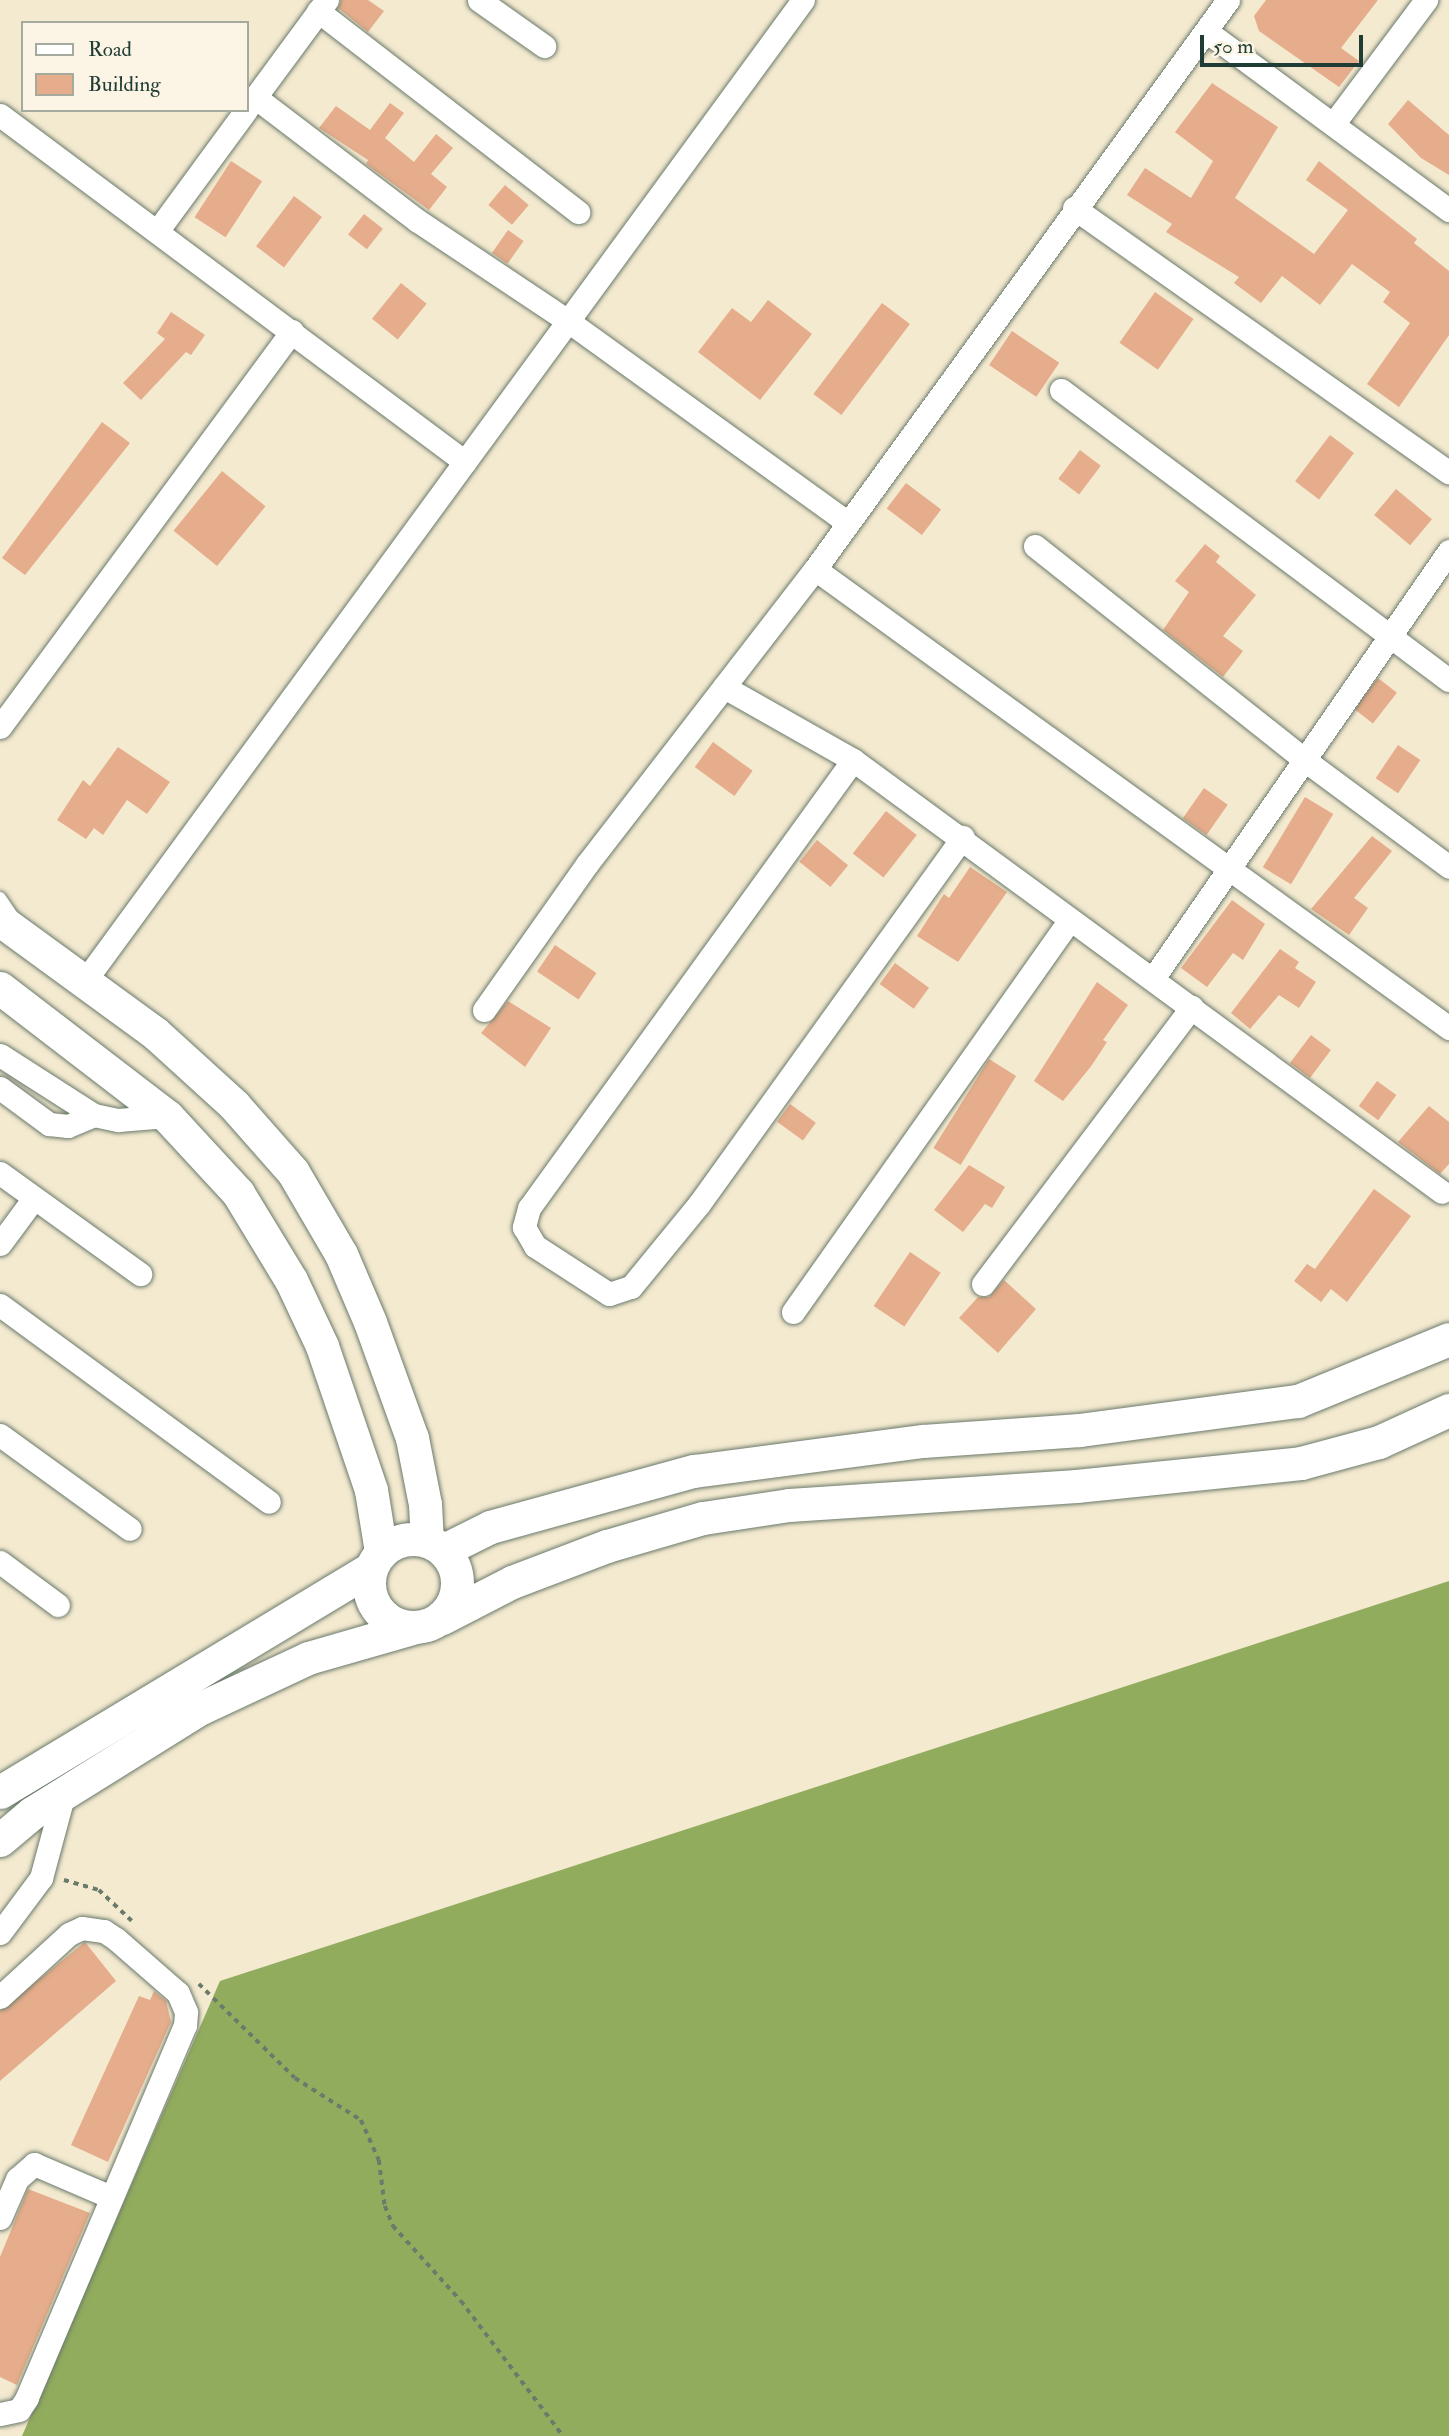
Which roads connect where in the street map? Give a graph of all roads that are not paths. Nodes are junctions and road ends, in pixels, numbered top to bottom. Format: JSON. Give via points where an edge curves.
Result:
{"nodes":[{"id":1,"x":479,"y":0,"type":"edge"},
{"id":2,"x":803,"y":0,"type":"edge"},
{"id":3,"x":1228,"y":0,"type":"edge"},
{"id":4,"x":1426,"y":0,"type":"edge"},
{"id":5,"x":322,"y":6,"type":"edge"},
{"id":6,"x":1206,"y":30,"type":"junction"},
{"id":7,"x":544,"y":47,"type":"dead end"},
{"id":8,"x":249,"y":105,"type":"edge"},
{"id":9,"x":244,"y":112,"type":"edge"},
{"id":10,"x":0,"y":115,"type":"edge"},
{"id":11,"x":1334,"y":123,"type":"junction"},
{"id":12,"x":1074,"y":208,"type":"junction"},
{"id":13,"x":1449,"y":210,"type":"edge"},
{"id":14,"x":578,"y":212,"type":"dead end"},
{"id":15,"x":158,"y":230,"type":"junction"},
{"id":16,"x":568,"y":321,"type":"junction"},
{"id":17,"x":292,"y":331,"type":"junction"},
{"id":18,"x":1061,"y":390,"type":"dead end"},
{"id":19,"x":464,"y":462,"type":"junction"},
{"id":20,"x":1449,"y":473,"type":"edge"},
{"id":21,"x":848,"y":523,"type":"junction"},
{"id":22,"x":1035,"y":546,"type":"dead end"},
{"id":23,"x":1449,"y":551,"type":"edge"},
{"id":24,"x":816,"y":569,"type":"junction"},
{"id":25,"x":1389,"y":634,"type":"junction"},
{"id":26,"x":1449,"y":680,"type":"edge"},
{"id":27,"x":724,"y":687,"type":"junction"},
{"id":28,"x":0,"y":727,"type":"edge"},
{"id":29,"x":853,"y":760,"type":"junction"},
{"id":30,"x":1306,"y":761,"type":"junction"},
{"id":31,"x":963,"y":837,"type":"junction"},
{"id":32,"x":1449,"y":866,"type":"edge"},
{"id":33,"x":1233,"y":867,"type":"junction"},
{"id":34,"x":0,"y":898,"type":"edge"},
{"id":35,"x":0,"y":920,"type":"edge"},
{"id":36,"x":1070,"y":920,"type":"junction"},
{"id":37,"x":29,"y":941,"type":"junction"},
{"id":38,"x":1154,"y":977,"type":"junction"},
{"id":39,"x":84,"y":982,"type":"junction"},
{"id":40,"x":0,"y":988,"type":"edge"},
{"id":41,"x":1192,"y":1007,"type":"junction"},
{"id":42,"x":484,"y":1010,"type":"dead end"},
{"id":43,"x":1449,"y":1028,"type":"edge"},
{"id":44,"x":0,"y":1055,"type":"edge"},
{"id":45,"x":0,"y":1088,"type":"edge"},
{"id":46,"x":94,"y":1115,"type":"junction"},
{"id":47,"x":167,"y":1116,"type":"junction"},
{"id":48,"x":0,"y":1173,"type":"edge"},
{"id":49,"x":1442,"y":1192,"type":"dead end"},
{"id":50,"x":34,"y":1198,"type":"junction"},
{"id":51,"x":0,"y":1244,"type":"edge"},
{"id":52,"x":139,"y":1274,"type":"dead end"},
{"id":53,"x":983,"y":1284,"type":"dead end"},
{"id":54,"x":0,"y":1305,"type":"edge"},
{"id":55,"x":793,"y":1312,"type":"dead end"},
{"id":56,"x":1449,"y":1339,"type":"edge"},
{"id":57,"x":1449,"y":1410,"type":"edge"},
{"id":58,"x":0,"y":1435,"type":"edge"},
{"id":59,"x":269,"y":1502,"type":"dead end"},
{"id":60,"x":130,"y":1529,"type":"dead end"},
{"id":61,"x":435,"y":1545,"type":"junction"},
{"id":62,"x":376,"y":1560,"type":"junction"},
{"id":63,"x":0,"y":1562,"type":"edge"},
{"id":64,"x":58,"y":1605,"type":"dead end"},
{"id":65,"x":427,"y":1623,"type":"junction"},
{"id":66,"x":0,"y":1792,"type":"edge"},
{"id":67,"x":64,"y":1794,"type":"junction"},
{"id":68,"x":0,"y":1840,"type":"edge"},
{"id":69,"x":0,"y":1933,"type":"edge"},
{"id":70,"x":0,"y":1997,"type":"edge"},
{"id":71,"x":111,"y":2197,"type":"junction"},
{"id":72,"x":0,"y":2218,"type":"edge"},
{"id":73,"x":0,"y":2414,"type":"edge"}],
"edges":[{"from":1,"to":7,"type":"street"},
{"from":2,"to":16,"type":"street"},
{"from":3,"to":6,"type":"street"},
{"from":4,"to":11,"type":"street"},
{"from":5,"to":8,"type":"street"},
{"from":5,"to":14,"type":"street"},
{"from":6,"to":11,"type":"street"},
{"from":6,"to":12,"type":"street"},
{"from":8,"to":16,"type":"street"},
{"from":9,"to":15,"type":"street"},
{"from":10,"to":15,"type":"street"},
{"from":11,"to":13,"type":"street"},
{"from":12,"to":20,"type":"street"},
{"from":12,"to":21,"type":"street"},
{"from":15,"to":17,"type":"street"},
{"from":16,"to":19,"type":"street"},
{"from":16,"to":21,"type":"street"},
{"from":17,"to":19,"type":"street"},
{"from":17,"to":28,"type":"street"},
{"from":18,"to":25,"type":"street"},
{"from":19,"to":39,"type":"street"},
{"from":21,"to":24,"type":"street"},
{"from":22,"to":30,"type":"street"},
{"from":23,"to":25,"type":"street"},
{"from":24,"to":27,"type":"street"},
{"from":24,"to":33,"type":"street"},
{"from":25,"to":26,"type":"street"},
{"from":25,"to":30,"type":"street"},
{"from":27,"to":29,"type":"street"},
{"from":27,"to":42,"type":"street","via":[[587,864]]},
{"from":29,"to":31,"type":"street"},
{"from":29,"to":31,"type":"street","via":[[529,1208],[524,1227],[535,1246],[609,1294],[631,1287],[699,1204]]},
{"from":30,"to":32,"type":"street"},
{"from":30,"to":33,"type":"street"},
{"from":31,"to":36,"type":"street"},
{"from":33,"to":38,"type":"street"},
{"from":33,"to":43,"type":"street"},
{"from":34,"to":37,"type":"lane"},
{"from":35,"to":37,"type":"street"},
{"from":36,"to":38,"type":"street"},
{"from":36,"to":55,"type":"street"},
{"from":37,"to":39,"type":"street"},
{"from":38,"to":41,"type":"street"},
{"from":39,"to":61,"type":"street","via":[[155,1033],[234,1105],[293,1172],[341,1255],[370,1322],[412,1438]]},
{"from":40,"to":47,"type":"street"},
{"from":41,"to":49,"type":"street"},
{"from":41,"to":53,"type":"street"},
{"from":44,"to":46,"type":"street"},
{"from":45,"to":46,"type":"street","via":[[48,1124],[68,1126]]},
{"from":46,"to":47,"type":"street","via":[[118,1120]]},
{"from":47,"to":62,"type":"street","via":[[237,1193],[291,1280],[322,1346],[371,1490]]},
{"from":48,"to":50,"type":"street"},
{"from":50,"to":51,"type":"street"},
{"from":50,"to":52,"type":"street"},
{"from":54,"to":59,"type":"street"},
{"from":56,"to":61,"type":"street","via":[[1298,1401],[1080,1430],[923,1441],[694,1471]]},
{"from":57,"to":65,"type":"street","via":[[1379,1442],[1301,1463],[1076,1486],[789,1505],[703,1518],[607,1546]]},
{"from":58,"to":60,"type":"street"},
{"from":61,"to":62,"type":"street","via":[[406,1539]]},
{"from":61,"to":65,"type":"street","via":[[455,1567],[458,1587],[454,1603]]},
{"from":62,"to":65,"type":"street","via":[[369,1589],[376,1608],[393,1623]]},
{"from":62,"to":66,"type":"street"},
{"from":63,"to":64,"type":"street"},
{"from":65,"to":67,"type":"street","via":[[308,1658],[201,1708]]},
{"from":67,"to":68,"type":"street"},
{"from":67,"to":69,"type":"street","via":[[41,1878]]},
{"from":70,"to":71,"type":"street","via":[[69,1934],[82,1928],[104,1931],[116,1939],[184,2001],[185,2025]]},
{"from":71,"to":72,"type":"street","via":[[34,2164],[17,2179]]},
{"from":71,"to":73,"type":"street","via":[[27,2398],[19,2410]]}]}
